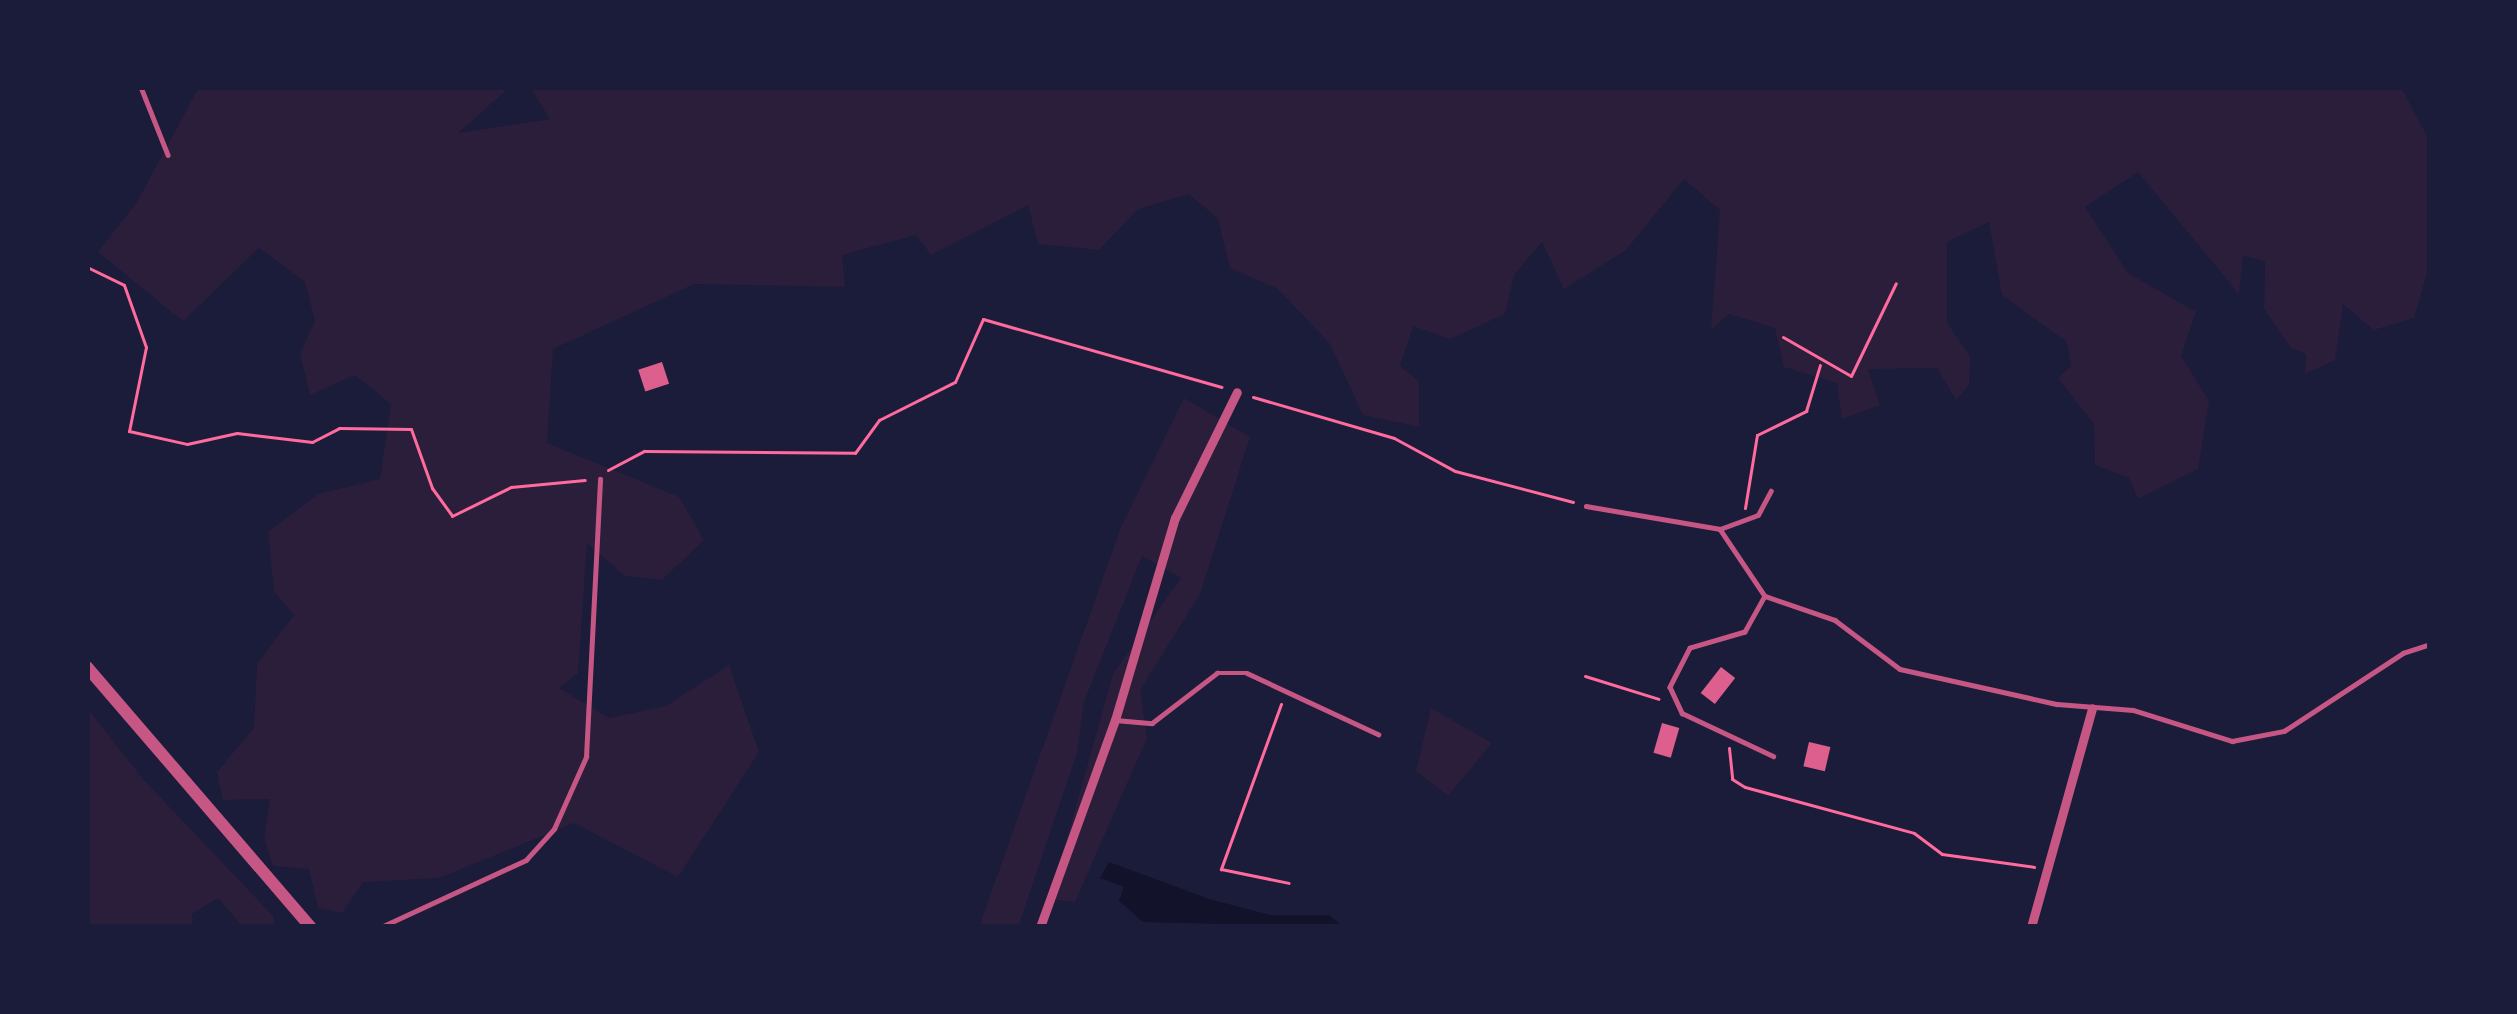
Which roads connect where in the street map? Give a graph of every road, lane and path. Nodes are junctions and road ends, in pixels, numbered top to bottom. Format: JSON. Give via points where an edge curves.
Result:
{"nodes":[{"id":1,"x":141,"y":87,"type":"edge"},
{"id":2,"x":168,"y":155,"type":"dead end"},
{"id":3,"x":87,"y":267,"type":"edge"},
{"id":4,"x":1896,"y":283,"type":"dead end"},
{"id":5,"x":1783,"y":338,"type":"dead end"},
{"id":6,"x":1820,"y":365,"type":"junction"},
{"id":7,"x":1237,"y":392,"type":"junction"},
{"id":8,"x":600,"y":479,"type":"junction"},
{"id":9,"x":1771,"y":491,"type":"dead end"},
{"id":10,"x":1586,"y":506,"type":"joint"},
{"id":11,"x":1745,"y":522,"type":"junction"},
{"id":12,"x":1720,"y":530,"type":"junction"},
{"id":13,"x":1765,"y":596,"type":"junction"},
{"id":14,"x":2430,"y":644,"type":"edge"},
{"id":15,"x":87,"y":667,"type":"edge"},
{"id":16,"x":1585,"y":676,"type":"dead end"},
{"id":17,"x":1286,"y":691,"type":"junction"},
{"id":18,"x":1673,"y":703,"type":"junction"},
{"id":19,"x":2092,"y":708,"type":"junction"},
{"id":20,"x":1115,"y":720,"type":"junction"},
{"id":21,"x":1378,"y":734,"type":"dead end"},
{"id":22,"x":1729,"y":738,"type":"junction"},
{"id":23,"x":1773,"y":756,"type":"dead end"},
{"id":24,"x":2048,"y":868,"type":"junction"},
{"id":25,"x":1289,"y":883,"type":"dead end"},
{"id":26,"x":311,"y":927,"type":"edge"},
{"id":27,"x":381,"y":927,"type":"edge"},
{"id":28,"x":1040,"y":927,"type":"edge"},
{"id":29,"x":2031,"y":927,"type":"edge"}],
"edges":[{"from":1,"to":2,"type":"lane"},
{"from":3,"to":8,"type":"path","via":[[124,285],[146,346],[129,431],[188,444],[238,433],[313,442],[339,428],[411,429],[432,488],[452,516],[511,487]]},
{"from":4,"to":6,"type":"path","via":[[1858,371],[1842,375]]},
{"from":5,"to":6,"type":"path"},
{"from":6,"to":11,"type":"path","via":[[1806,411],[1756,435]]},
{"from":7,"to":8,"type":"path","via":[[983,319],[955,382],[879,420],[854,453],[644,451]]},
{"from":7,"to":10,"type":"path","via":[[1394,438],[1454,471]]},
{"from":7,"to":20,"type":"street","via":[[1175,518]]},
{"from":8,"to":27,"type":"lane","via":[[586,757],[558,820],[526,860]]},
{"from":9,"to":11,"type":"lane"},
{"from":10,"to":12,"type":"lane"},
{"from":11,"to":12,"type":"lane"},
{"from":12,"to":13,"type":"lane"},
{"from":13,"to":18,"type":"lane","via":[[1745,632],[1690,648],[1670,687]]},
{"from":13,"to":19,"type":"lane","via":[[1835,620],[1900,669]]},
{"from":14,"to":19,"type":"lane","via":[[2257,740]]},
{"from":15,"to":26,"type":"street"},
{"from":16,"to":18,"type":"path"},
{"from":17,"to":20,"type":"lane","via":[[1247,674],[1217,673],[1152,723]]},
{"from":17,"to":21,"type":"lane"},
{"from":17,"to":25,"type":"path","via":[[1221,869]]},
{"from":18,"to":22,"type":"lane"},
{"from":19,"to":24,"type":"street"},
{"from":20,"to":28,"type":"street"},
{"from":22,"to":23,"type":"lane"},
{"from":22,"to":24,"type":"path","via":[[1727,765],[1744,787],[1914,832],[1942,854]]},
{"from":24,"to":29,"type":"street"}]}
